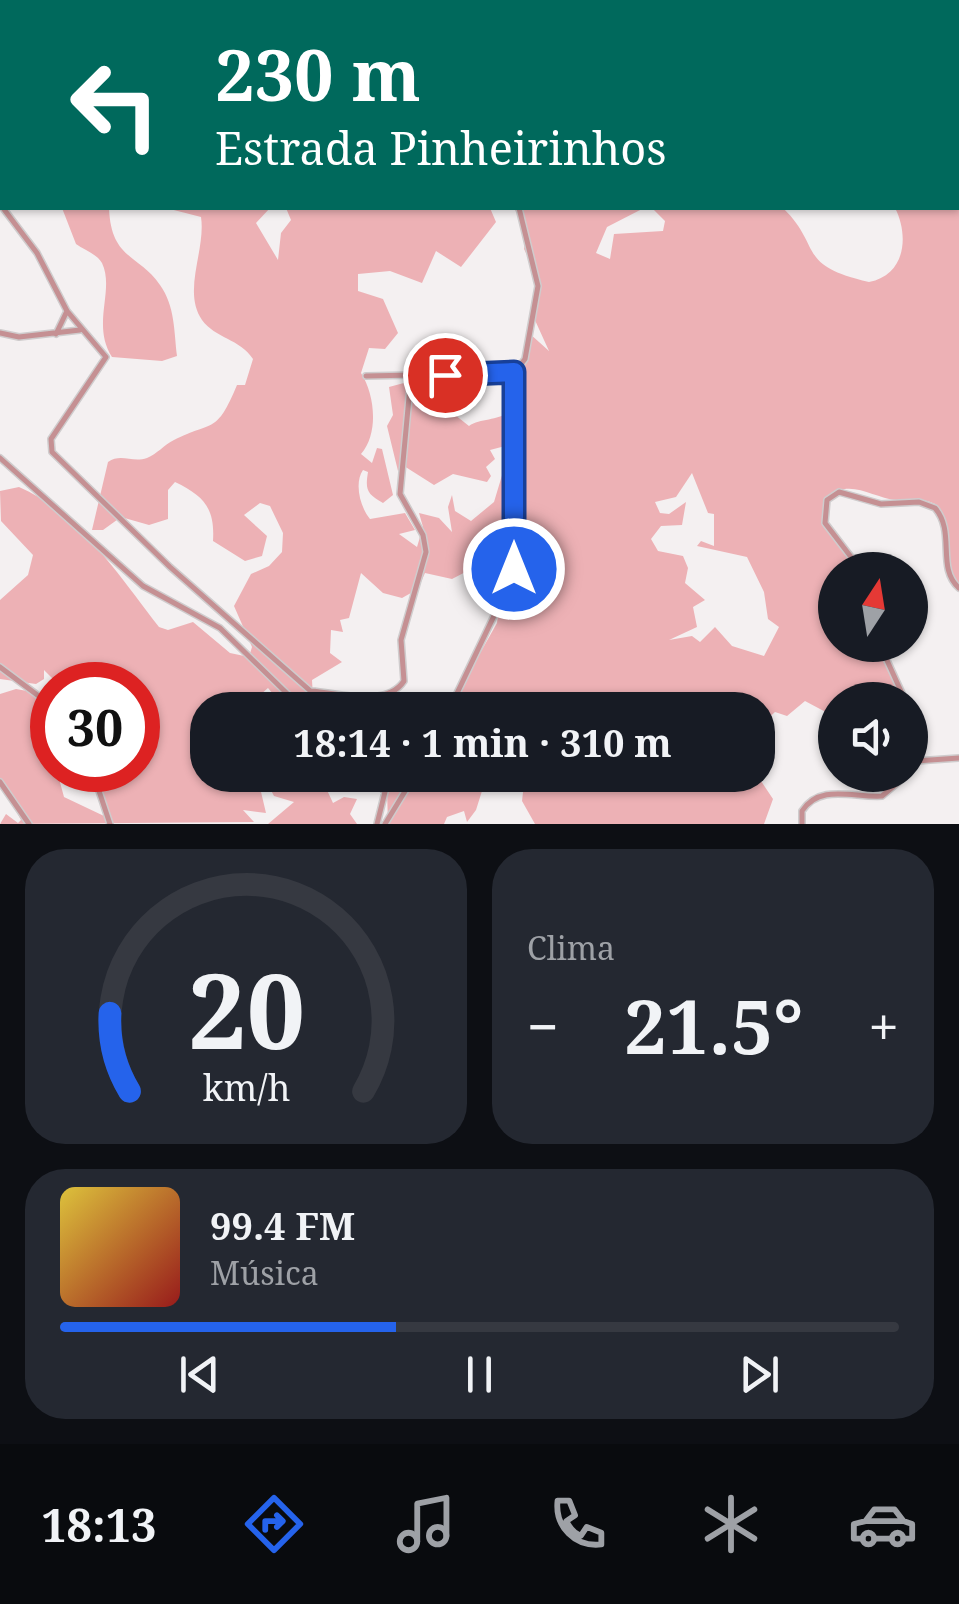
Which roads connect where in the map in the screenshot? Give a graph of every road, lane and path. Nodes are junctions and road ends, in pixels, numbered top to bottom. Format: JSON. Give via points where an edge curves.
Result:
{"nodes":[{"id":1,"x":5,"y":210,"type":"edge"},
{"id":2,"x":519,"y":210,"type":"edge"},
{"id":3,"x":67,"y":311,"type":"junction"},
{"id":4,"x":82,"y":330,"type":"junction"},
{"id":5,"x":0,"y":333,"type":"edge"},
{"id":6,"x":56,"y":334,"type":"junction"},
{"id":7,"x":514,"y":372,"type":"junction"},
{"id":8,"x":366,"y":376,"type":"dead end"},
{"id":9,"x":411,"y":376,"type":"junction"},
{"id":10,"x":0,"y":458,"type":"edge"},
{"id":11,"x":847,"y":552,"type":"edge"},
{"id":12,"x":959,"y":588,"type":"edge"},
{"id":13,"x":0,"y":667,"type":"edge"},
{"id":14,"x":30,"y":690,"type":"edge"},
{"id":15,"x":312,"y":691,"type":"joint"},
{"id":16,"x":285,"y":692,"type":"edge"},
{"id":17,"x":458,"y":692,"type":"edge"},
{"id":18,"x":959,"y":758,"type":"edge"},
{"id":19,"x":928,"y":760,"type":"edge"},
{"id":20,"x":0,"y":782,"type":"edge"},
{"id":21,"x":99,"y":792,"type":"edge"},
{"id":22,"x":384,"y":792,"type":"edge"},
{"id":23,"x":404,"y":792,"type":"edge"},
{"id":24,"x":887,"y":792,"type":"edge"},
{"id":25,"x":29,"y":824,"type":"edge"},
{"id":26,"x":110,"y":824,"type":"edge"},
{"id":27,"x":377,"y":824,"type":"edge"},
{"id":28,"x":385,"y":824,"type":"edge"},
{"id":29,"x":802,"y":824,"type":"edge"}],
"edges":[{"from":1,"to":3,"type":"street"},
{"from":2,"to":7,"type":"street","via":[[538,286],[525,359]]},
{"from":3,"to":4,"type":"street"},
{"from":3,"to":6,"type":"street"},
{"from":4,"to":6,"type":"street"},
{"from":4,"to":15,"type":"street","via":[[105,352],[104,366],[51,438],[52,452]]},
{"from":5,"to":6,"type":"street"},
{"from":7,"to":9,"type":"street"},
{"from":7,"to":17,"type":"street","via":[[514,574]]},
{"from":8,"to":9,"type":"street"},
{"from":9,"to":15,"type":"street","via":[[400,494],[426,552],[401,640],[404,681],[380,697]]},
{"from":10,"to":16,"type":"street","via":[[143,586],[212,622]]},
{"from":11,"to":12,"type":"street","via":[[825,523],[826,500],[838,492],[882,504],[919,502],[936,508],[948,536],[948,572]]},
{"from":13,"to":14,"type":"street"},
{"from":18,"to":19,"type":"street"},
{"from":20,"to":25,"type":"street"},
{"from":21,"to":26,"type":"street"},
{"from":22,"to":27,"type":"street"},
{"from":23,"to":28,"type":"street"},
{"from":24,"to":29,"type":"street","via":[[814,798],[802,811]]}]}
